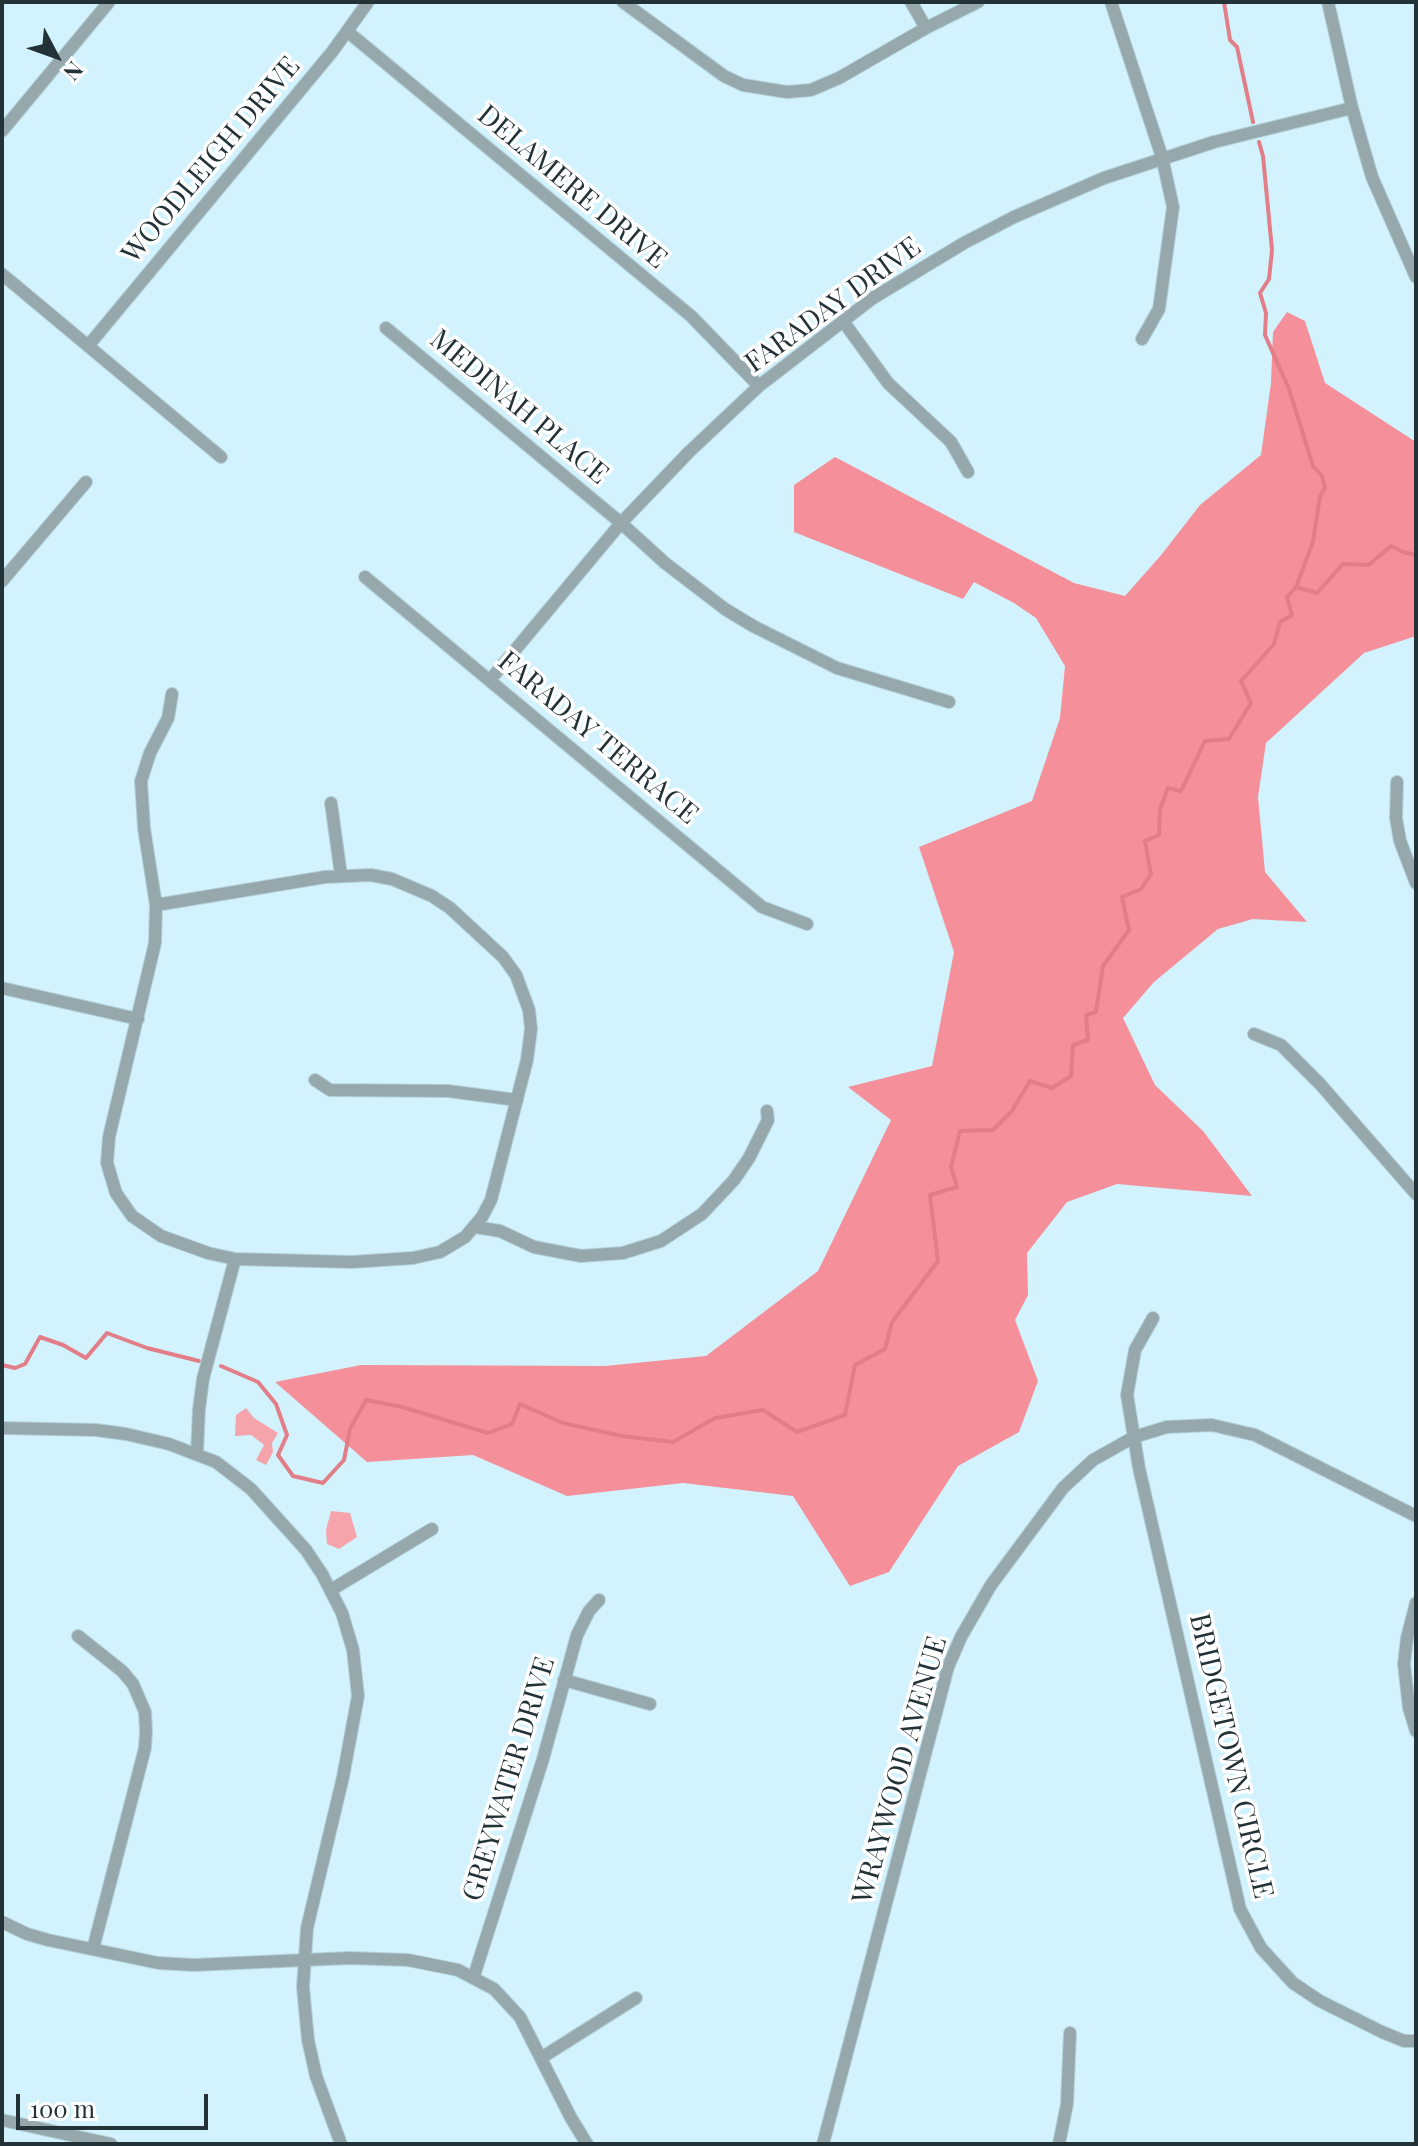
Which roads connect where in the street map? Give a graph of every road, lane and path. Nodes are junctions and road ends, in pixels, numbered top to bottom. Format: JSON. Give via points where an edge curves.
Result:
{"nodes":[{"id":1,"x":109,"y":2,"type":"edge"},
{"id":2,"x":368,"y":2,"type":"edge"},
{"id":3,"x":623,"y":2,"type":"edge"},
{"id":4,"x":911,"y":2,"type":"edge"},
{"id":5,"x":978,"y":2,"type":"edge"},
{"id":6,"x":1111,"y":2,"type":"edge"},
{"id":7,"x":1328,"y":2,"type":"edge"},
{"id":8,"x":926,"y":28,"type":"junction"},
{"id":9,"x":348,"y":32,"type":"junction"},
{"id":10,"x":1352,"y":108,"type":"junction"},
{"id":11,"x":2,"y":131,"type":"edge"},
{"id":12,"x":1162,"y":157,"type":"junction"},
{"id":13,"x":2,"y":274,"type":"edge"},
{"id":14,"x":1416,"y":277,"type":"edge"},
{"id":15,"x":843,"y":321,"type":"junction"},
{"id":16,"x":386,"y":328,"type":"dead end"},
{"id":17,"x":1142,"y":339,"type":"dead end"},
{"id":18,"x":88,"y":346,"type":"junction"},
{"id":19,"x":759,"y":386,"type":"junction"},
{"id":20,"x":221,"y":457,"type":"dead end"},
{"id":21,"x":968,"y":472,"type":"dead end"},
{"id":22,"x":86,"y":482,"type":"dead end"},
{"id":23,"x":621,"y":523,"type":"junction"},
{"id":24,"x":365,"y":577,"type":"dead end"},
{"id":25,"x":2,"y":581,"type":"edge"},
{"id":26,"x":490,"y":680,"type":"junction"},
{"id":27,"x":172,"y":694,"type":"dead end"},
{"id":28,"x":949,"y":702,"type":"dead end"},
{"id":29,"x":1397,"y":782,"type":"dead end"},
{"id":30,"x":331,"y":803,"type":"dead end"},
{"id":31,"x":341,"y":875,"type":"junction"},
{"id":32,"x":1416,"y":883,"type":"edge"},
{"id":33,"x":156,"y":905,"type":"junction"},
{"id":34,"x":807,"y":924,"type":"dead end"},
{"id":35,"x":2,"y":988,"type":"edge"},
{"id":36,"x":138,"y":1019,"type":"junction"},
{"id":37,"x":1254,"y":1034,"type":"dead end"},
{"id":38,"x":315,"y":1080,"type":"dead end"},
{"id":39,"x":517,"y":1100,"type":"junction"},
{"id":40,"x":767,"y":1111,"type":"dead end"},
{"id":41,"x":1416,"y":1194,"type":"edge"},
{"id":42,"x":475,"y":1227,"type":"junction"},
{"id":43,"x":235,"y":1259,"type":"junction"},
{"id":44,"x":1153,"y":1318,"type":"dead end"},
{"id":45,"x":2,"y":1428,"type":"edge"},
{"id":46,"x":1134,"y":1437,"type":"junction"},
{"id":47,"x":197,"y":1453,"type":"junction"},
{"id":48,"x":1416,"y":1516,"type":"edge"},
{"id":49,"x":432,"y":1529,"type":"dead end"},
{"id":50,"x":331,"y":1590,"type":"junction"},
{"id":51,"x":599,"y":1600,"type":"dead end"},
{"id":52,"x":1416,"y":1603,"type":"edge"},
{"id":53,"x":78,"y":1636,"type":"dead end"},
{"id":54,"x":564,"y":1680,"type":"junction"},
{"id":55,"x":650,"y":1704,"type":"dead end"},
{"id":56,"x":1416,"y":1731,"type":"edge"},
{"id":57,"x":2,"y":1922,"type":"edge"},
{"id":58,"x":93,"y":1949,"type":"junction"},
{"id":59,"x":304,"y":1961,"type":"junction"},
{"id":60,"x":474,"y":1976,"type":"junction"},
{"id":61,"x":636,"y":1998,"type":"dead end"},
{"id":62,"x":1070,"y":2033,"type":"dead end"},
{"id":63,"x":1416,"y":2041,"type":"edge"},
{"id":64,"x":541,"y":2058,"type":"junction"},
{"id":65,"x":2,"y":2120,"type":"edge"},
{"id":66,"x":337,"y":2143,"type":"edge"},
{"id":67,"x":111,"y":2144,"type":"edge"},
{"id":68,"x":587,"y":2144,"type":"edge"},
{"id":69,"x":823,"y":2144,"type":"edge"},
{"id":70,"x":1059,"y":2144,"type":"edge"}],
"edges":[{"from":1,"to":11,"type":"street"},
{"from":2,"to":9,"type":"street","name":"WOODLEIGH DRIVE"},
{"from":3,"to":8,"type":"street","via":[[724,76],[743,85],[787,92],[811,90],[839,78]]},
{"from":4,"to":8,"type":"street"},
{"from":5,"to":8,"type":"street"},
{"from":6,"to":12,"type":"street"},
{"from":7,"to":10,"type":"street"},
{"from":9,"to":18,"type":"street","name":"WOODLEIGH DRIVE"},
{"from":9,"to":19,"type":"street","name":"DELAMERE DRIVE","via":[[691,316]]},
{"from":10,"to":12,"type":"street","name":"FARADAY DRIVE"},
{"from":10,"to":14,"type":"street","via":[[1382,204]]},
{"from":12,"to":15,"type":"street","name":"FARADAY DRIVE","via":[[1014,217],[915,271]]},
{"from":12,"to":17,"type":"street","via":[[1172,197],[1172,228],[1159,309]]},
{"from":13,"to":18,"type":"street"},
{"from":15,"to":19,"type":"street","name":"FARADAY DRIVE"},
{"from":15,"to":21,"type":"street","via":[[888,383],[951,442]]},
{"from":16,"to":23,"type":"street","name":"MEDINAH PLACE"},
{"from":18,"to":20,"type":"street"},
{"from":19,"to":23,"type":"street","name":"FARADAY DRIVE"},
{"from":22,"to":25,"type":"street"},
{"from":23,"to":26,"type":"street","name":"FARADAY DRIVE"},
{"from":23,"to":28,"type":"street","name":"MEDINAH PLACE","via":[[696,588],[753,626],[837,668]]},
{"from":24,"to":26,"type":"street","name":"FARADAY TERRACE"},
{"from":26,"to":34,"type":"street","name":"FARADAY TERRACE","via":[[762,907]]},
{"from":27,"to":33,"type":"street","via":[[168,718],[141,781]]},
{"from":29,"to":32,"type":"street","via":[[1400,841]]},
{"from":30,"to":31,"type":"street"},
{"from":31,"to":33,"type":"street"},
{"from":31,"to":39,"type":"street","via":[[392,879],[424,892],[450,908],[503,957],[525,996],[531,1029]]},
{"from":33,"to":36,"type":"street","via":[[155,943]]},
{"from":35,"to":36,"type":"street"},
{"from":36,"to":43,"type":"street","via":[[109,1137],[107,1163],[116,1193],[132,1216],[161,1236]]},
{"from":37,"to":41,"type":"street","via":[[1290,1054]]},
{"from":38,"to":39,"type":"street","via":[[330,1090],[448,1091]]},
{"from":39,"to":42,"type":"street","via":[[491,1200]]},
{"from":40,"to":42,"type":"street","via":[[768,1120],[734,1180],[702,1214],[661,1241],[623,1253],[581,1256]]},
{"from":42,"to":43,"type":"street","via":[[453,1245],[423,1257],[352,1262]]},
{"from":43,"to":47,"type":"street","via":[[203,1379]]},
{"from":44,"to":46,"type":"street","name":"BRIDGETOWN CIRCLE","via":[[1130,1370],[1127,1395]]},
{"from":45,"to":47,"type":"street","via":[[96,1430]]},
{"from":46,"to":48,"type":"street","name":"WRAYWOOD AVENUE","via":[[1167,1427],[1234,1428]]},
{"from":46,"to":63,"type":"street","name":"BRIDGETOWN CIRCLE","via":[[1230,1867],[1249,1929],[1275,1965],[1309,1995],[1382,2032]]},
{"from":46,"to":69,"type":"street","name":"WRAYWOOD AVENUE","via":[[1093,1460],[1063,1488],[991,1585],[961,1637],[944,1680]]},
{"from":47,"to":50,"type":"street","via":[[251,1489],[306,1550]]},
{"from":49,"to":50,"type":"street"},
{"from":50,"to":59,"type":"street","via":[[352,1642],[358,1696]]},
{"from":51,"to":54,"type":"street","name":"GREYWATER DRIVE","via":[[582,1621]]},
{"from":52,"to":56,"type":"street","via":[[1404,1664]]},
{"from":53,"to":58,"type":"street","via":[[133,1684],[145,1712],[146,1731]]},
{"from":54,"to":55,"type":"street"},
{"from":54,"to":60,"type":"street","name":"GREYWATER DRIVE"},
{"from":57,"to":58,"type":"street","via":[[27,1934]]},
{"from":58,"to":59,"type":"street","via":[[186,1965]]},
{"from":59,"to":60,"type":"street","via":[[408,1960]]},
{"from":59,"to":66,"type":"street","via":[[308,2040]]},
{"from":60,"to":64,"type":"street","via":[[510,2004]]},
{"from":61,"to":64,"type":"street"},
{"from":62,"to":70,"type":"street","via":[[1067,2104]]},
{"from":64,"to":68,"type":"street"},
{"from":65,"to":67,"type":"street"}]}
